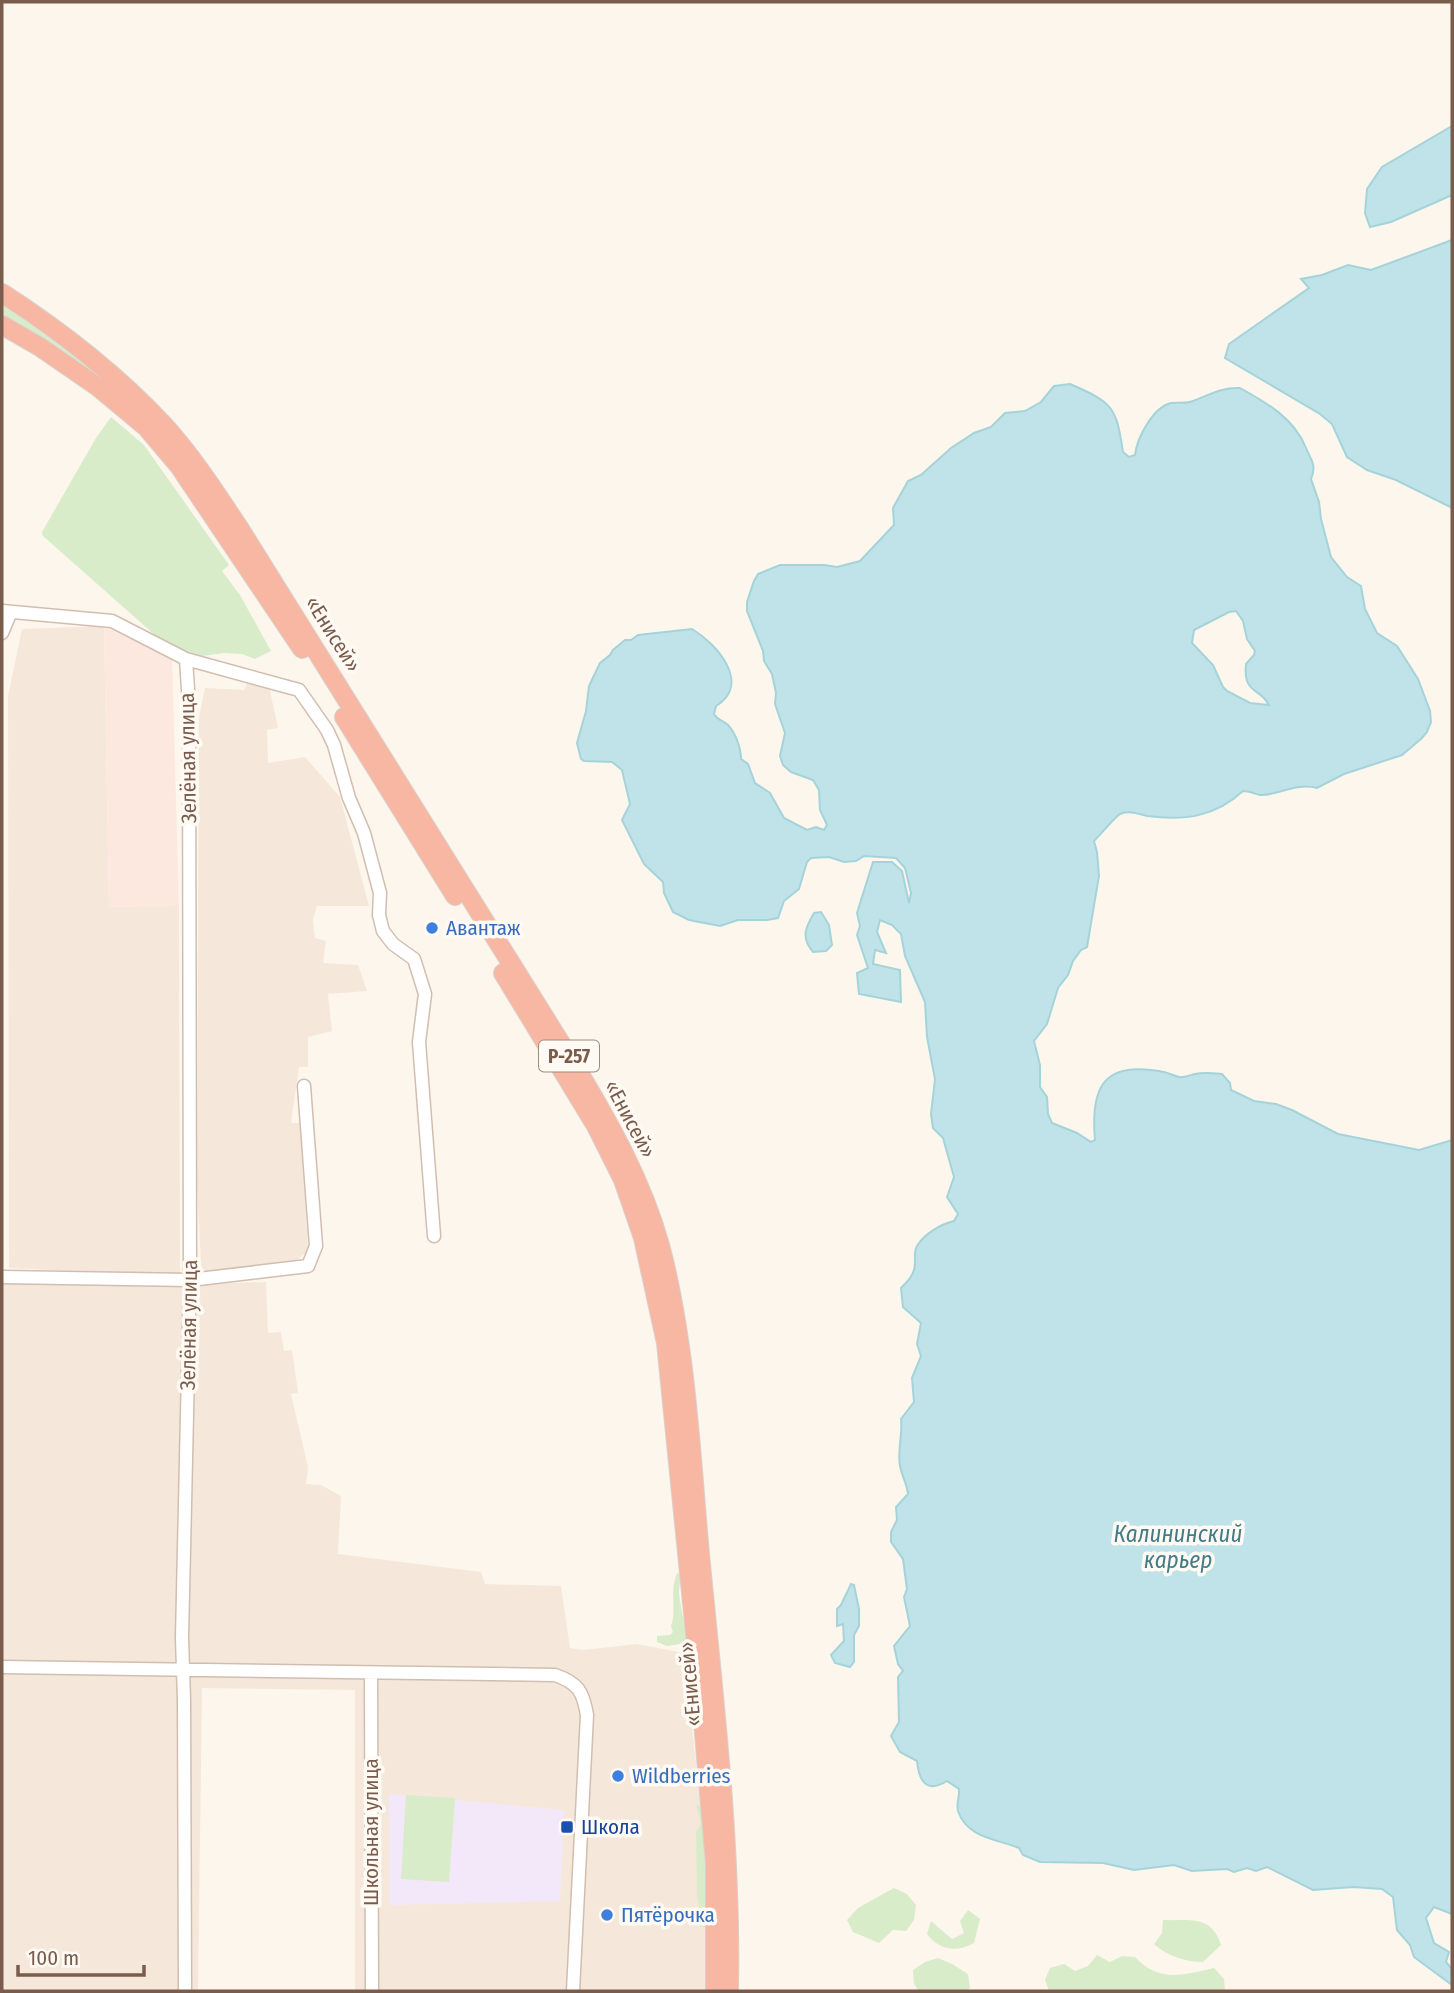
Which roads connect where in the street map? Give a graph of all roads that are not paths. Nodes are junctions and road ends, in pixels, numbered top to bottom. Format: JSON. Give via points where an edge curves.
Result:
{"nodes":[{"id":1,"x":2,"y":293,"type":"edge"},
{"id":2,"x":2,"y":325,"type":"edge"},
{"id":3,"x":6,"y":611,"type":"edge"},
{"id":4,"x":2,"y":633,"type":"edge"},
{"id":5,"x":186,"y":659,"type":"junction"},
{"id":6,"x":304,"y":1086,"type":"dead end"},
{"id":7,"x":434,"y":1236,"type":"dead end"},
{"id":8,"x":2,"y":1278,"type":"edge"},
{"id":9,"x":190,"y":1280,"type":"junction"},
{"id":10,"x":2,"y":1667,"type":"edge"},
{"id":11,"x":183,"y":1670,"type":"junction"},
{"id":12,"x":371,"y":1674,"type":"junction"},
{"id":13,"x":185,"y":1991,"type":"edge"},
{"id":14,"x":372,"y":1991,"type":"edge"},
{"id":15,"x":573,"y":1991,"type":"edge"},
{"id":16,"x":716,"y":1991,"type":"edge"},
{"id":17,"x":729,"y":1991,"type":"edge"}],
"edges":[{"from":1,"to":17,"type":"highway","name":"«Енисей»","number":"Р-257","via":[[104,368],[194,461],[577,1069],[628,1158],[660,1245],[684,1378],[719,1753],[728,1877]]},
{"from":2,"to":16,"type":"highway","name":"«Енисей»","number":"Р-257","via":[[98,387],[146,427],[178,466],[305,653],[596,1126],[623,1180],[643,1238],[666,1343],[715,1864]]},
{"from":3,"to":4,"type":"street"},
{"from":3,"to":5,"type":"street","via":[[112,621]]},
{"from":5,"to":7,"type":"street","via":[[299,690],[334,745],[380,893],[383,931],[414,959],[425,994],[419,1042]]},
{"from":5,"to":9,"type":"street","name":"Зелёная улица"},
{"from":6,"to":9,"type":"street","via":[[316,1246],[308,1266]]},
{"from":8,"to":9,"type":"street"},
{"from":9,"to":11,"type":"street","name":"Зелёная улица"},
{"from":10,"to":11,"type":"street"},
{"from":11,"to":12,"type":"street"},
{"from":11,"to":13,"type":"street","name":"Зелёная улица"},
{"from":12,"to":14,"type":"street","name":"Школьная улица"},
{"from":12,"to":15,"type":"street","via":[[555,1675],[571,1681],[583,1696],[587,1715]]}]}
